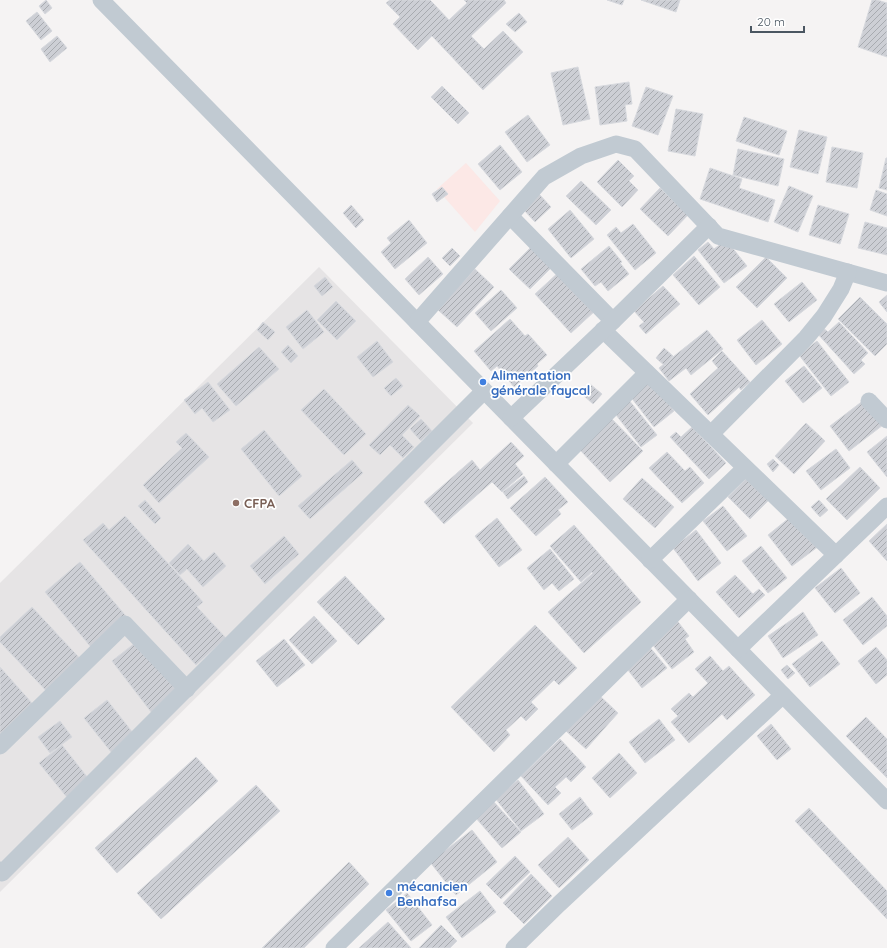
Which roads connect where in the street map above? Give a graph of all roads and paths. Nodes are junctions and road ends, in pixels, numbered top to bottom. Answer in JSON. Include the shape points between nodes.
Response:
{"nodes":[{"id":1,"x":101,"y":0,"type":"edge"},
{"id":2,"x":510,"y":216,"type":"junction"},
{"id":3,"x":709,"y":226,"type":"junction"},
{"id":4,"x":848,"y":272,"type":"junction"},
{"id":5,"x":887,"y":283,"type":"edge"},
{"id":6,"x":417,"y":322,"type":"junction"},
{"id":7,"x":608,"y":326,"type":"junction"},
{"id":8,"x":647,"y":373,"type":"junction"},
{"id":9,"x":484,"y":391,"type":"junction"},
{"id":10,"x":869,"y":401,"type":"dead end"},
{"id":11,"x":511,"y":418,"type":"junction"},
{"id":12,"x":887,"y":420,"type":"edge"},
{"id":13,"x":711,"y":434,"type":"junction"},
{"id":14,"x":556,"y":464,"type":"junction"},
{"id":15,"x":745,"y":468,"type":"junction"},
{"id":16,"x":887,"y":506,"type":"edge"},
{"id":17,"x":836,"y":555,"type":"junction"},
{"id":18,"x":650,"y":560,"type":"junction"},
{"id":19,"x":689,"y":599,"type":"junction"},
{"id":20,"x":738,"y":649,"type":"junction"},
{"id":21,"x":187,"y":689,"type":"junction"},
{"id":22,"x":783,"y":694,"type":"junction"},
{"id":23,"x":0,"y":746,"type":"edge"},
{"id":24,"x":887,"y":801,"type":"edge"},
{"id":25,"x":0,"y":870,"type":"edge"},
{"id":26,"x":334,"y":948,"type":"edge"},
{"id":27,"x":514,"y":948,"type":"edge"}],
"edges":[{"from":1,"to":6,"type":"street"},
{"from":2,"to":3,"type":"street","via":[[544,177],[581,156],[616,144],[635,149]]},
{"from":2,"to":6,"type":"street"},
{"from":2,"to":7,"type":"street"},
{"from":3,"to":4,"type":"street","via":[[718,236]]},
{"from":3,"to":7,"type":"street"},
{"from":4,"to":5,"type":"street"},
{"from":4,"to":13,"type":"street","via":[[824,316],[806,338]]},
{"from":6,"to":9,"type":"street"},
{"from":7,"to":8,"type":"street"},
{"from":7,"to":11,"type":"street"},
{"from":8,"to":13,"type":"street"},
{"from":8,"to":14,"type":"street"},
{"from":9,"to":11,"type":"street"},
{"from":9,"to":21,"type":"street"},
{"from":10,"to":12,"type":"street"},
{"from":11,"to":14,"type":"street"},
{"from":13,"to":15,"type":"street"},
{"from":14,"to":18,"type":"street"},
{"from":15,"to":17,"type":"street"},
{"from":15,"to":18,"type":"street"},
{"from":16,"to":17,"type":"street"},
{"from":17,"to":20,"type":"street"},
{"from":18,"to":19,"type":"street"},
{"from":19,"to":20,"type":"street"},
{"from":19,"to":26,"type":"street"},
{"from":20,"to":22,"type":"street"},
{"from":21,"to":23,"type":"street","via":[[125,624]]},
{"from":21,"to":25,"type":"street","via":[[2,873]]},
{"from":22,"to":24,"type":"street"},
{"from":22,"to":27,"type":"street"}]}
